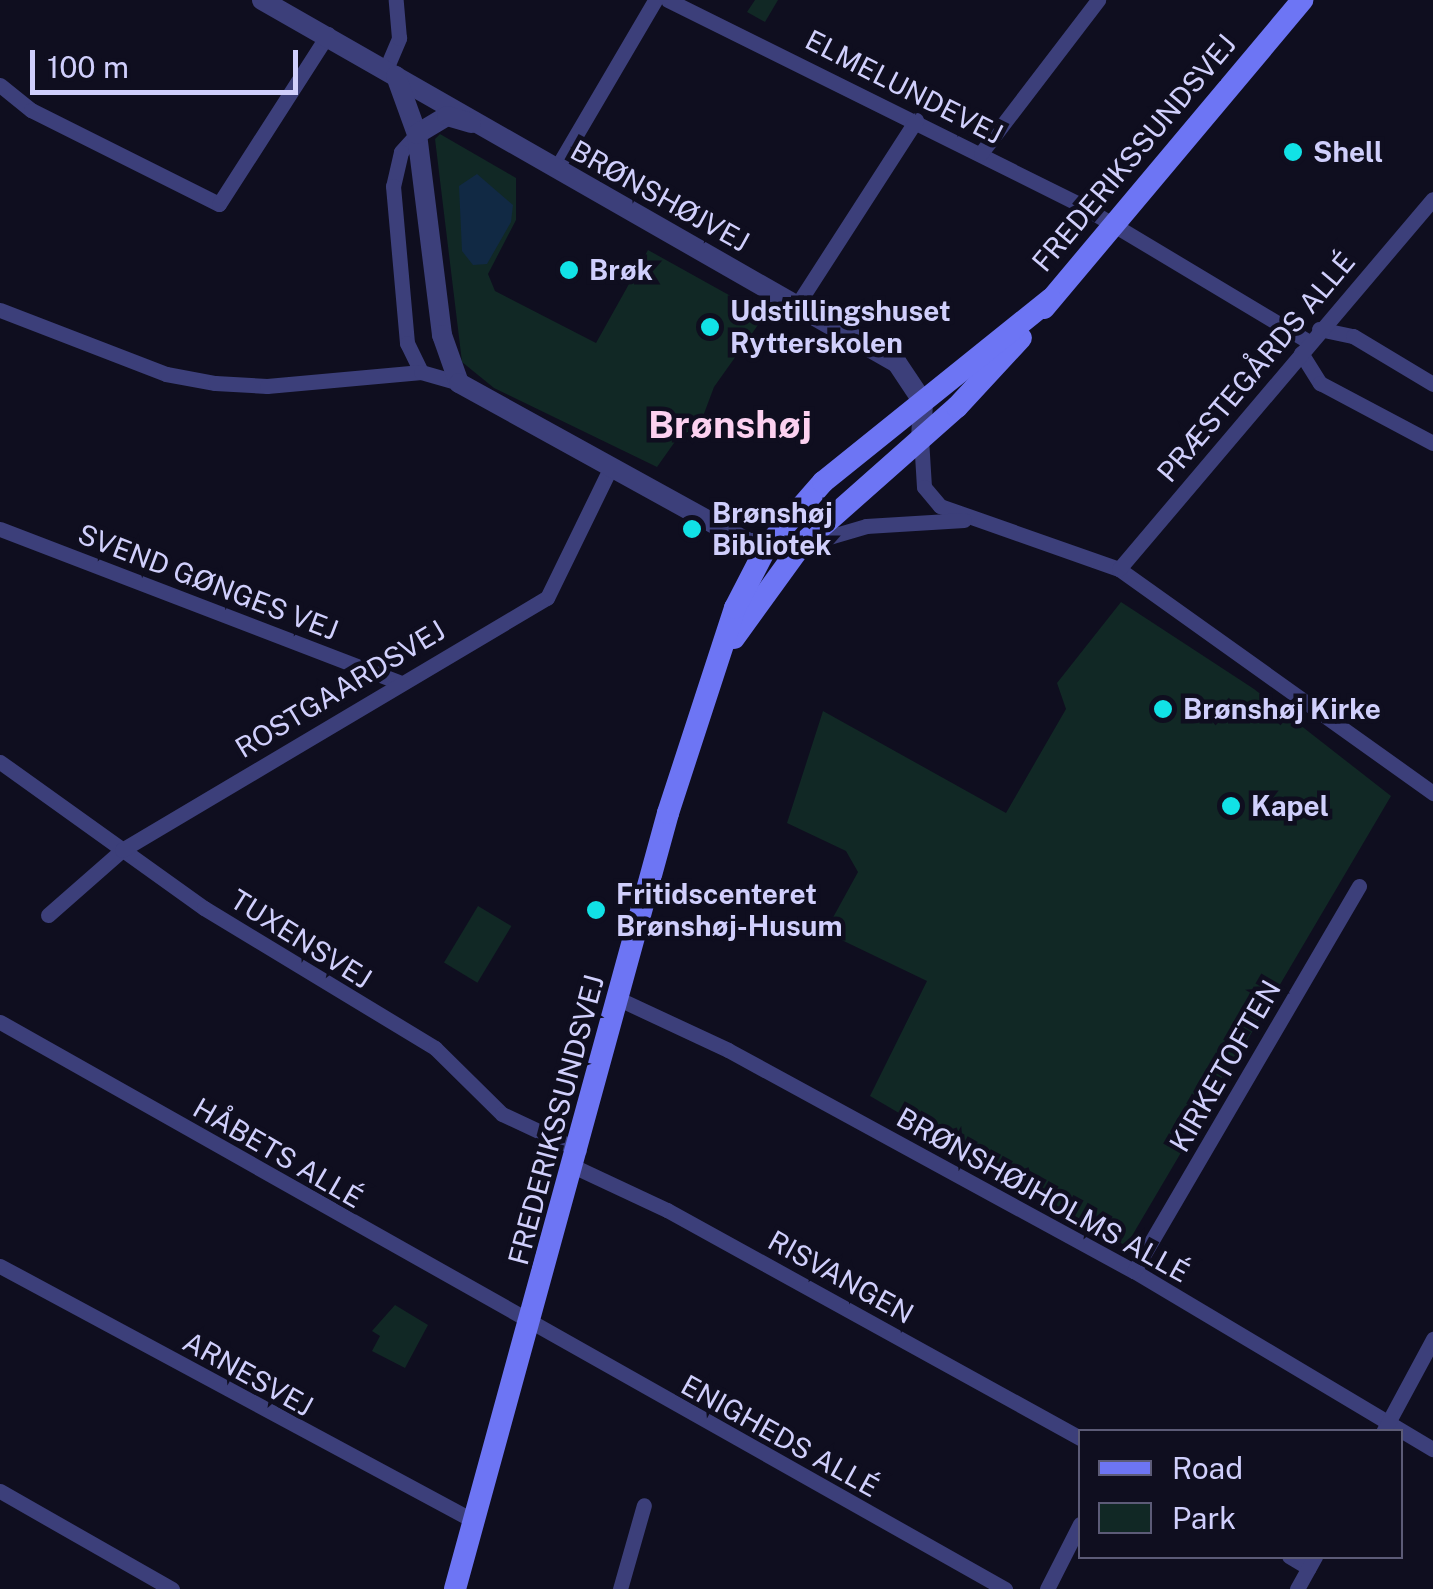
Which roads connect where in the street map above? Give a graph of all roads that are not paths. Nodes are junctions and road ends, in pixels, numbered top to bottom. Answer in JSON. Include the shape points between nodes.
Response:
{"nodes":[{"id":1,"x":262,"y":0,"type":"edge"},
{"id":2,"x":396,"y":0,"type":"edge"},
{"id":3,"x":655,"y":0,"type":"edge"},
{"id":4,"x":668,"y":0,"type":"edge"},
{"id":5,"x":1098,"y":0,"type":"edge"},
{"id":6,"x":1302,"y":0,"type":"edge"},
{"id":7,"x":328,"y":34,"type":"junction"},
{"id":8,"x":390,"y":72,"type":"junction"},
{"id":9,"x":0,"y":86,"type":"edge"},
{"id":10,"x":916,"y":120,"type":"junction"},
{"id":11,"x":417,"y":134,"type":"junction"},
{"id":12,"x":496,"y":134,"type":"junction"},
{"id":13,"x":981,"y":153,"type":"junction"},
{"id":14,"x":556,"y":169,"type":"junction"},
{"id":15,"x":1433,"y":199,"type":"edge"},
{"id":16,"x":1114,"y":225,"type":"junction"},
{"id":17,"x":1051,"y":299,"type":"junction"},
{"id":18,"x":797,"y":305,"type":"junction"},
{"id":19,"x":0,"y":310,"type":"edge"},
{"id":20,"x":1310,"y":342,"type":"junction"},
{"id":21,"x":421,"y":372,"type":"junction"},
{"id":22,"x":459,"y":383,"type":"junction"},
{"id":23,"x":1433,"y":384,"type":"edge"},
{"id":24,"x":923,"y":402,"type":"junction"},
{"id":25,"x":921,"y":435,"type":"junction"},
{"id":26,"x":1433,"y":443,"type":"edge"},
{"id":27,"x":610,"y":469,"type":"junction"},
{"id":28,"x":968,"y":520,"type":"junction"},
{"id":29,"x":0,"y":529,"type":"edge"},
{"id":30,"x":802,"y":544,"type":"junction"},
{"id":31,"x":767,"y":546,"type":"junction"},
{"id":32,"x":1119,"y":569,"type":"junction"},
{"id":33,"x":715,"y":666,"type":"junction"},
{"id":34,"x":399,"y":682,"type":"junction"},
{"id":35,"x":0,"y":762,"type":"edge"},
{"id":36,"x":1433,"y":793,"type":"edge"},
{"id":37,"x":122,"y":850,"type":"junction"},
{"id":38,"x":1359,"y":886,"type":"dead end"},
{"id":39,"x":48,"y":916,"type":"dead end"},
{"id":40,"x":621,"y":1000,"type":"junction"},
{"id":41,"x":0,"y":1022,"type":"edge"},
{"id":42,"x":577,"y":1158,"type":"junction"},
{"id":43,"x":0,"y":1266,"type":"edge"},
{"id":44,"x":1134,"y":1270,"type":"junction"},
{"id":45,"x":530,"y":1327,"type":"junction"},
{"id":46,"x":1433,"y":1339,"type":"edge"},
{"id":47,"x":1386,"y":1426,"type":"edge"},
{"id":48,"x":1403,"y":1434,"type":"edge"},
{"id":49,"x":1078,"y":1437,"type":"edge"},
{"id":50,"x":1433,"y":1449,"type":"edge"},
{"id":51,"x":0,"y":1491,"type":"edge"},
{"id":52,"x":644,"y":1505,"type":"dead end"},
{"id":53,"x":474,"y":1520,"type":"junction"},
{"id":54,"x":1078,"y":1528,"type":"edge"},
{"id":55,"x":1312,"y":1562,"type":"edge"},
{"id":56,"x":140,"y":1572,"type":"junction"},
{"id":57,"x":135,"y":1589,"type":"edge"},
{"id":58,"x":172,"y":1589,"type":"edge"},
{"id":59,"x":455,"y":1589,"type":"edge"},
{"id":60,"x":620,"y":1589,"type":"edge"},
{"id":61,"x":1004,"y":1589,"type":"edge"},
{"id":62,"x":1047,"y":1589,"type":"edge"},
{"id":63,"x":1297,"y":1589,"type":"edge"}],
"edges":[{"from":1,"to":7,"type":"street","name":"BRØNSHØJVEJ"},
{"from":2,"to":8,"type":"street","via":[[399,38]]},
{"from":3,"to":14,"type":"street"},
{"from":4,"to":10,"type":"street","name":"ELMELUNDEVEJ"},
{"from":5,"to":13,"type":"street"},
{"from":6,"to":16,"type":"main road","name":"FREDERIKSSUNDSVEJ"},
{"from":7,"to":8,"type":"street","name":"BRØNSHØJVEJ"},
{"from":7,"to":9,"type":"street","via":[[218,204],[31,110]]},
{"from":8,"to":11,"type":"street"},
{"from":8,"to":12,"type":"street","name":"BRØNSHØJVEJ"},
{"from":10,"to":13,"type":"street","name":"ELMELUNDEVEJ"},
{"from":10,"to":18,"type":"street"},
{"from":11,"to":12,"type":"street","via":[[446,116]]},
{"from":11,"to":21,"type":"street","via":[[401,152],[392,186],[407,344]]},
{"from":11,"to":22,"type":"street","via":[[442,335]]},
{"from":12,"to":14,"type":"street","name":"BRØNSHØJVEJ"},
{"from":13,"to":16,"type":"street","name":"ELMELUNDEVEJ"},
{"from":14,"to":18,"type":"street","name":"BRØNSHØJVEJ"},
{"from":15,"to":20,"type":"street","name":"PRÆSTEGÅRDS ALLÉ"},
{"from":16,"to":17,"type":"main road","name":"FREDERIKSSUNDSVEJ"},
{"from":16,"to":20,"type":"street","name":"ELMELUNDEVEJ"},
{"from":17,"to":24,"type":"main road","name":"FREDERIKSSUNDSVEJ"},
{"from":17,"to":25,"type":"main road","name":"FREDERIKSSUNDSVEJ","via":[[990,374]]},
{"from":18,"to":24,"type":"street","name":"BRØNSHØJVEJ","via":[[897,363]]},
{"from":19,"to":21,"type":"street","via":[[166,374],[216,383],[267,386]]},
{"from":20,"to":23,"type":"street","via":[[1353,336]]},
{"from":20,"to":26,"type":"street","via":[[1320,383]]},
{"from":20,"to":32,"type":"street","name":"PRÆSTEGÅRDS ALLÉ"},
{"from":21,"to":22,"type":"street"},
{"from":22,"to":27,"type":"street"},
{"from":24,"to":25,"type":"street"},
{"from":24,"to":31,"type":"main road","name":"FREDERIKSSUNDSVEJ","via":[[824,482]]},
{"from":25,"to":28,"type":"street","via":[[930,499]]},
{"from":25,"to":30,"type":"main road","name":"FREDERIKSSUNDSVEJ"},
{"from":27,"to":31,"type":"street","via":[[664,502]]},
{"from":27,"to":34,"type":"street","name":"ROSTGAARDSVEJ","via":[[547,598]]},
{"from":28,"to":30,"type":"street","via":[[866,526]]},
{"from":28,"to":32,"type":"street"},
{"from":29,"to":34,"type":"street","name":"SVEND GØNGES VEJ"},
{"from":30,"to":31,"type":"street"},
{"from":30,"to":33,"type":"main road","name":"FREDERIKSSUNDSVEJ"},
{"from":31,"to":33,"type":"main road","name":"FREDERIKSSUNDSVEJ"},
{"from":32,"to":36,"type":"street"},
{"from":33,"to":40,"type":"main road","name":"FREDERIKSSUNDSVEJ","via":[[668,813]]},
{"from":34,"to":37,"type":"street","name":"ROSTGAARDSVEJ"},
{"from":35,"to":37,"type":"street","name":"TUXENSVEJ"},
{"from":37,"to":39,"type":"street","name":"ROSTGAARDSVEJ"},
{"from":37,"to":42,"type":"street","name":"TUXENSVEJ","via":[[204,908],[435,1048],[502,1114]]},
{"from":38,"to":44,"type":"street","name":"KIRKETOFTEN"},
{"from":40,"to":42,"type":"main road","name":"FREDERIKSSUNDSVEJ"},
{"from":40,"to":44,"type":"street","name":"BRØNSHØJHOLMS ALLÉ","via":[[728,1050]]},
{"from":41,"to":45,"type":"street","name":"HÅBETS ALLÉ"},
{"from":42,"to":45,"type":"main road","name":"FREDERIKSSUNDSVEJ"},
{"from":42,"to":49,"type":"street","name":"RISVANGEN"},
{"from":43,"to":53,"type":"street","name":"ARNESVEJ"},
{"from":44,"to":47,"type":"street","name":"BRØNSHØJHOLMS ALLÉ"},
{"from":45,"to":53,"type":"main road","name":"FREDERIKSSUNDSVEJ"},
{"from":45,"to":61,"type":"street","name":"ENIGHEDS ALLÉ"},
{"from":46,"to":47,"type":"street"},
{"from":48,"to":50,"type":"street","name":"BRØNSHØJHOLMS ALLÉ"},
{"from":51,"to":56,"type":"street"},
{"from":52,"to":60,"type":"street"},
{"from":53,"to":59,"type":"main road","name":"FREDERIKSSUNDSVEJ"},
{"from":54,"to":62,"type":"street"},
{"from":55,"to":63,"type":"street"},
{"from":56,"to":57,"type":"street"},
{"from":56,"to":58,"type":"street"}]}
